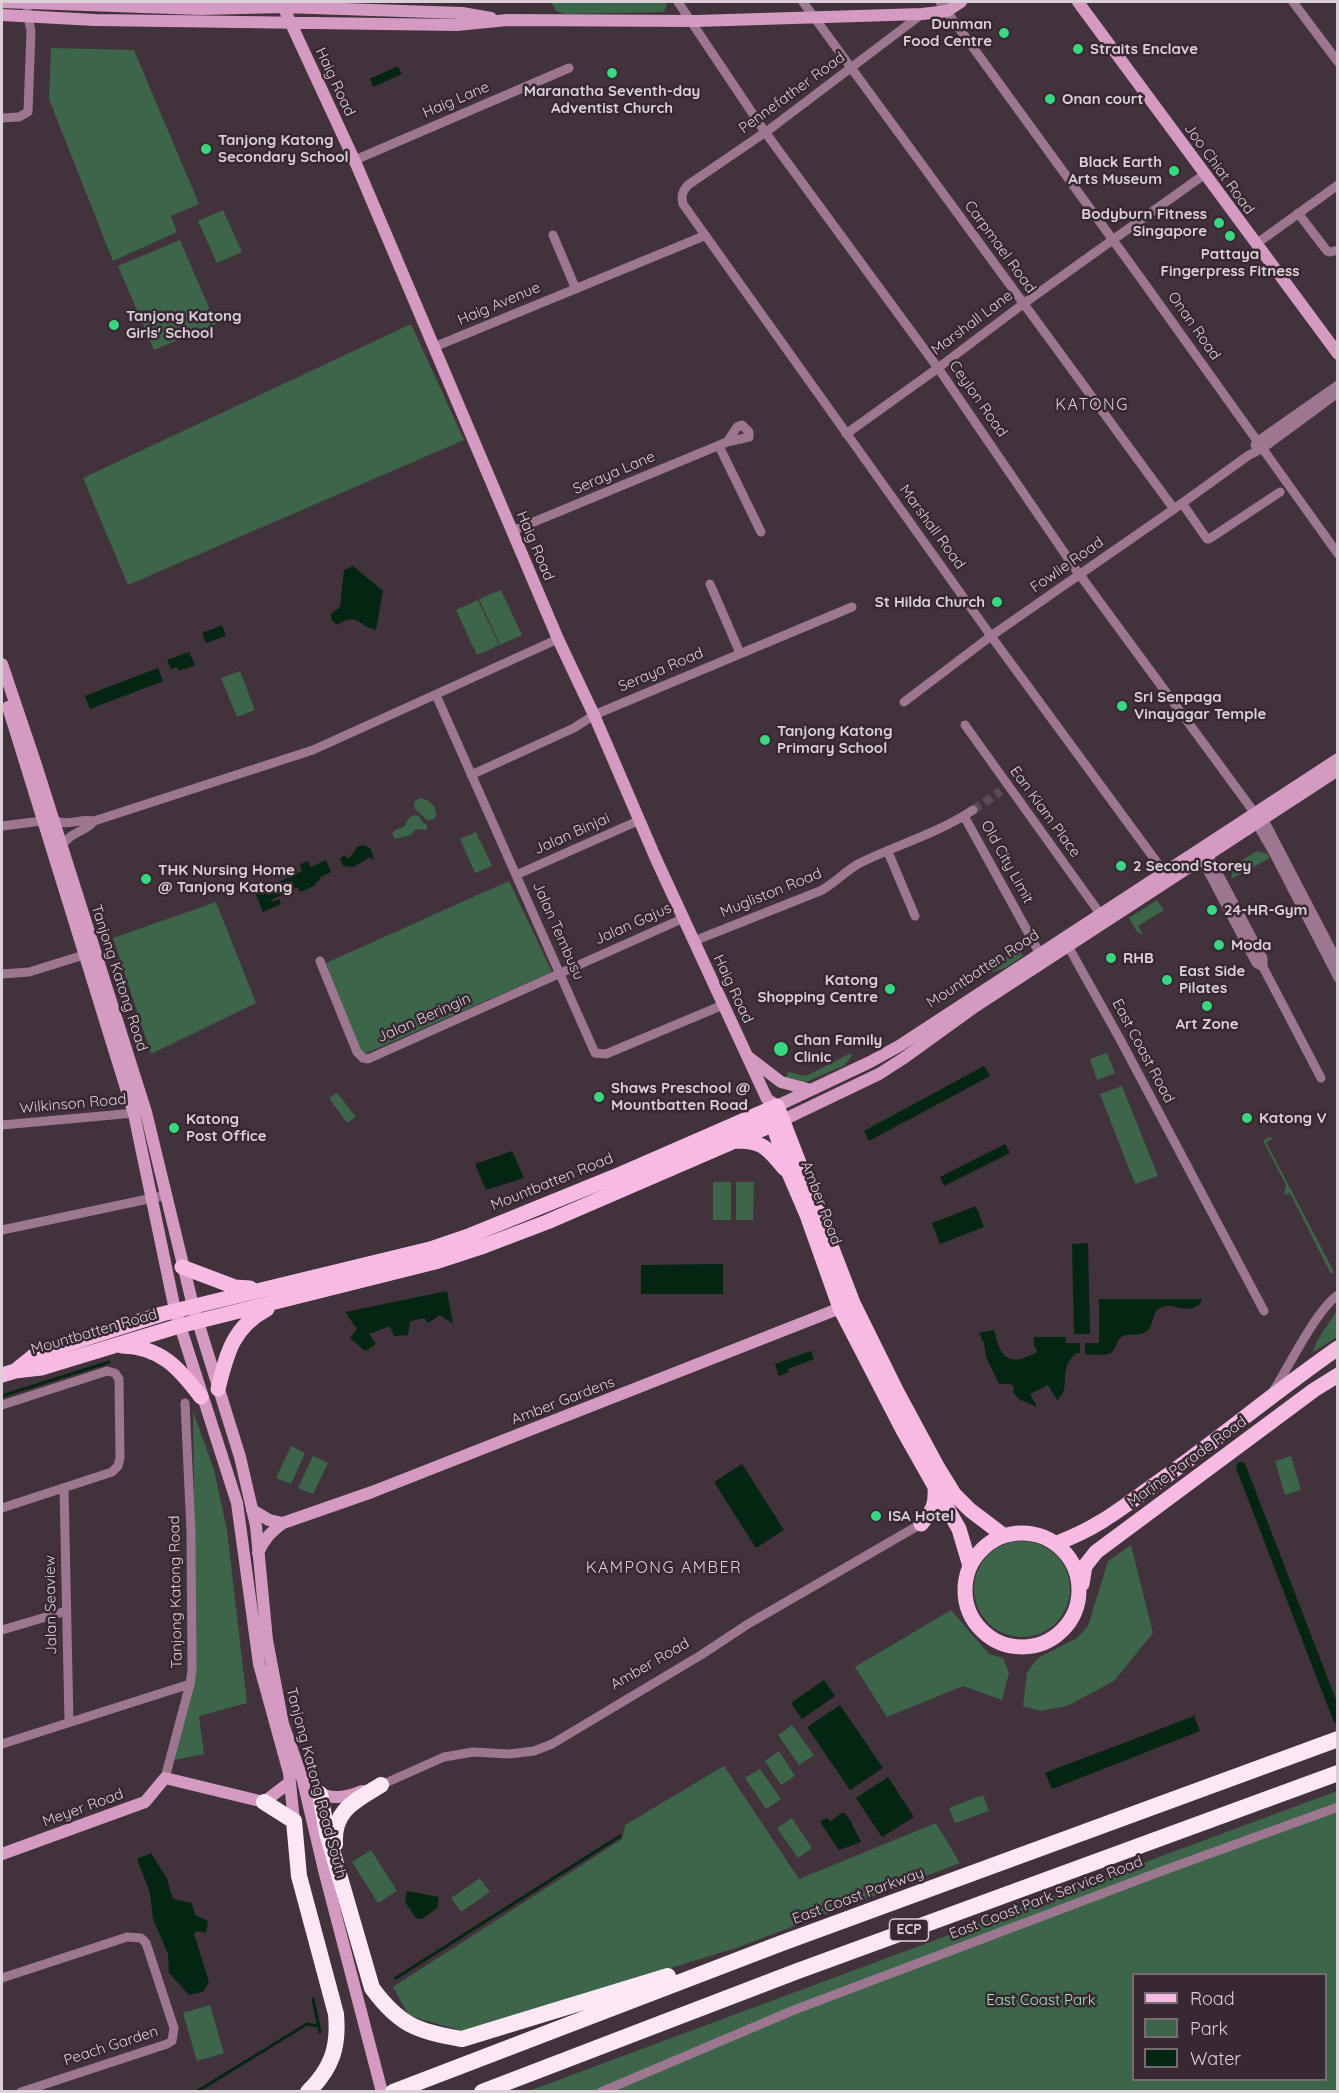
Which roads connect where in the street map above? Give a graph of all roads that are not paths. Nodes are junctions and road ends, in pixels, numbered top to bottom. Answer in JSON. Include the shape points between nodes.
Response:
{"nodes":[{"id":1,"x":2,"y":2,"type":"edge"},
{"id":2,"x":24,"y":2,"type":"edge"},
{"id":3,"x":678,"y":2,"type":"edge"},
{"id":4,"x":803,"y":2,"type":"edge"},
{"id":5,"x":961,"y":2,"type":"edge"},
{"id":6,"x":1078,"y":2,"type":"edge"},
{"id":7,"x":1293,"y":2,"type":"edge"},
{"id":8,"x":132,"y":4,"type":"edge"},
{"id":9,"x":282,"y":4,"type":"edge"},
{"id":10,"x":944,"y":6,"type":"edge"},
{"id":11,"x":922,"y":14,"type":"junction"},
{"id":12,"x":2,"y":15,"type":"edge"},
{"id":13,"x":28,"y":16,"type":"junction"},
{"id":14,"x":814,"y":17,"type":"junction"},
{"id":15,"x":507,"y":20,"type":"junction"},
{"id":16,"x":692,"y":21,"type":"junction"},
{"id":17,"x":291,"y":24,"type":"junction"},
{"id":18,"x":1338,"y":62,"type":"edge"},
{"id":19,"x":851,"y":67,"type":"junction"},
{"id":20,"x":569,"y":68,"type":"dead end"},
{"id":21,"x":2,"y":118,"type":"edge"},
{"id":22,"x":765,"y":132,"type":"junction"},
{"id":23,"x":355,"y":160,"type":"junction"},
{"id":24,"x":1205,"y":174,"type":"junction"},
{"id":25,"x":1338,"y":185,"type":"edge"},
{"id":26,"x":681,"y":196,"type":"joint"},
{"id":27,"x":1298,"y":213,"type":"junction"},
{"id":28,"x":553,"y":235,"type":"dead end"},
{"id":29,"x":704,"y":236,"type":"junction"},
{"id":30,"x":1112,"y":240,"type":"junction"},
{"id":31,"x":1256,"y":244,"type":"junction"},
{"id":32,"x":1338,"y":250,"type":"edge"},
{"id":33,"x":575,"y":288,"type":"junction"},
{"id":34,"x":1023,"y":304,"type":"junction"},
{"id":35,"x":434,"y":347,"type":"junction"},
{"id":36,"x":1338,"y":354,"type":"edge"},
{"id":37,"x":938,"y":368,"type":"junction"},
{"id":38,"x":1338,"y":385,"type":"edge"},
{"id":39,"x":1338,"y":393,"type":"edge"},
{"id":40,"x":846,"y":434,"type":"junction"},
{"id":41,"x":1260,"y":445,"type":"junction"},
{"id":42,"x":1280,"y":492,"type":"dead end"},
{"id":43,"x":1178,"y":506,"type":"junction"},
{"id":44,"x":512,"y":531,"type":"junction"},
{"id":45,"x":760,"y":532,"type":"dead end"},
{"id":46,"x":1338,"y":554,"type":"edge"},
{"id":47,"x":1079,"y":574,"type":"junction"},
{"id":48,"x":710,"y":584,"type":"dead end"},
{"id":49,"x":852,"y":607,"type":"dead end"},
{"id":50,"x":991,"y":636,"type":"junction"},
{"id":51,"x":558,"y":639,"type":"junction"},
{"id":52,"x":740,"y":653,"type":"junction"},
{"id":53,"x":2,"y":664,"type":"edge"},
{"id":54,"x":2,"y":686,"type":"edge"},
{"id":55,"x":436,"y":695,"type":"junction"},
{"id":56,"x":903,"y":702,"type":"dead end"},
{"id":57,"x":594,"y":715,"type":"junction"},
{"id":58,"x":965,"y":725,"type":"dead end"},
{"id":59,"x":1338,"y":759,"type":"edge"},
{"id":60,"x":1338,"y":770,"type":"edge"},
{"id":61,"x":471,"y":775,"type":"junction"},
{"id":62,"x":973,"y":810,"type":"tunnel mouth"},
{"id":63,"x":964,"y":816,"type":"junction"},
{"id":64,"x":1258,"y":818,"type":"junction"},
{"id":65,"x":48,"y":820,"type":"junction"},
{"id":66,"x":640,"y":820,"type":"junction"},
{"id":67,"x":94,"y":821,"type":"junction"},
{"id":68,"x":2,"y":826,"type":"edge"},
{"id":69,"x":62,"y":846,"type":"junction"},
{"id":70,"x":888,"y":852,"type":"junction"},
{"id":71,"x":1204,"y":856,"type":"junction"},
{"id":72,"x":1164,"y":872,"type":"junction"},
{"id":73,"x":516,"y":875,"type":"junction"},
{"id":74,"x":1101,"y":915,"type":"junction"},
{"id":75,"x":915,"y":916,"type":"dead end"},
{"id":76,"x":684,"y":918,"type":"junction"},
{"id":77,"x":694,"y":941,"type":"junction"},
{"id":78,"x":1068,"y":941,"type":"junction"},
{"id":79,"x":1040,"y":954,"type":"junction"},
{"id":80,"x":84,"y":955,"type":"junction"},
{"id":81,"x":320,"y":961,"type":"dead end"},
{"id":82,"x":1338,"y":962,"type":"edge"},
{"id":83,"x":561,"y":973,"type":"junction"},
{"id":84,"x":2,"y":974,"type":"edge"},
{"id":85,"x":1338,"y":978,"type":"edge"},
{"id":86,"x":723,"y":1005,"type":"junction"},
{"id":87,"x":745,"y":1055,"type":"junction"},
{"id":88,"x":1321,"y":1078,"type":"dead end"},
{"id":89,"x":812,"y":1090,"type":"junction"},
{"id":90,"x":773,"y":1112,"type":"junction"},
{"id":91,"x":140,"y":1113,"type":"junction"},
{"id":92,"x":2,"y":1125,"type":"edge"},
{"id":93,"x":730,"y":1141,"type":"junction"},
{"id":94,"x":789,"y":1173,"type":"junction"},
{"id":95,"x":167,"y":1196,"type":"junction"},
{"id":96,"x":152,"y":1199,"type":"junction"},
{"id":97,"x":2,"y":1230,"type":"edge"},
{"id":98,"x":182,"y":1267,"type":"junction"},
{"id":99,"x":263,"y":1289,"type":"junction"},
{"id":100,"x":1338,"y":1295,"type":"edge"},
{"id":101,"x":277,"y":1302,"type":"junction"},
{"id":102,"x":846,"y":1305,"type":"junction"},
{"id":103,"x":175,"y":1310,"type":"junction"},
{"id":104,"x":1264,"y":1311,"type":"dead end"},
{"id":105,"x":195,"y":1314,"type":"junction"},
{"id":106,"x":179,"y":1326,"type":"junction"},
{"id":107,"x":112,"y":1346,"type":"junction"},
{"id":108,"x":1338,"y":1347,"type":"edge"},
{"id":109,"x":8,"y":1373,"type":"edge"},
{"id":110,"x":1338,"y":1375,"type":"edge"},
{"id":111,"x":218,"y":1389,"type":"junction"},
{"id":112,"x":1272,"y":1395,"type":"junction"},
{"id":113,"x":201,"y":1397,"type":"junction"},
{"id":114,"x":185,"y":1403,"type":"dead end"},
{"id":115,"x":2,"y":1405,"type":"edge"},
{"id":116,"x":935,"y":1486,"type":"junction"},
{"id":117,"x":64,"y":1488,"type":"junction"},
{"id":118,"x":2,"y":1508,"type":"edge"},
{"id":119,"x":252,"y":1510,"type":"junction"},
{"id":120,"x":283,"y":1523,"type":"junction"},
{"id":121,"x":921,"y":1524,"type":"junction"},
{"id":122,"x":955,"y":1524,"type":"junction"},
{"id":123,"x":1003,"y":1535,"type":"junction"},
{"id":124,"x":1057,"y":1543,"type":"junction"},
{"id":125,"x":258,"y":1554,"type":"junction"},
{"id":126,"x":970,"y":1566,"type":"junction"},
{"id":127,"x":1080,"y":1593,"type":"junction"},
{"id":128,"x":66,"y":1611,"type":"junction"},
{"id":129,"x":2,"y":1630,"type":"edge"},
{"id":130,"x":190,"y":1684,"type":"junction"},
{"id":131,"x":69,"y":1722,"type":"junction"},
{"id":132,"x":1338,"y":1739,"type":"edge"},
{"id":133,"x":2,"y":1744,"type":"edge"},
{"id":134,"x":1338,"y":1773,"type":"edge"},
{"id":135,"x":165,"y":1778,"type":"junction"},
{"id":136,"x":303,"y":1781,"type":"junction"},
{"id":137,"x":290,"y":1782,"type":"junction"},
{"id":138,"x":381,"y":1785,"type":"junction"},
{"id":139,"x":320,"y":1794,"type":"junction"},
{"id":140,"x":264,"y":1802,"type":"junction"},
{"id":141,"x":1338,"y":1807,"type":"edge"},
{"id":142,"x":294,"y":1821,"type":"junction"},
{"id":143,"x":2,"y":1854,"type":"edge"},
{"id":144,"x":336,"y":1864,"type":"junction"},
{"id":145,"x":782,"y":1943,"type":"junction"},
{"id":146,"x":2,"y":1978,"type":"edge"},
{"id":147,"x":21,"y":2091,"type":"edge"},
{"id":148,"x":309,"y":2091,"type":"edge"},
{"id":149,"x":382,"y":2091,"type":"edge"},
{"id":150,"x":393,"y":2091,"type":"edge"},
{"id":151,"x":482,"y":2091,"type":"edge"},
{"id":152,"x":601,"y":2091,"type":"edge"}],
"edges":[{"from":1,"to":2,"type":"main road"},
{"from":2,"to":8,"type":"main road"},
{"from":2,"to":13,"type":"street"},
{"from":3,"to":16,"type":"street","name":"Ceylon Road"},
{"from":4,"to":14,"type":"street","name":"Carpmael Road"},
{"from":5,"to":10,"type":"main road"},
{"from":6,"to":24,"type":"main road","name":"Joo Chiat Road"},
{"from":7,"to":18,"type":"street"},
{"from":8,"to":9,"type":"main road","via":[[200,9]]},
{"from":9,"to":15,"type":"main road","via":[[462,13]]},
{"from":9,"to":17,"type":"main road","name":"Haig Road"},
{"from":10,"to":11,"type":"main road"},
{"from":10,"to":30,"type":"street","name":"Onan Road"},
{"from":11,"to":14,"type":"main road"},
{"from":11,"to":19,"type":"street","name":"Pennefather Road"},
{"from":12,"to":13,"type":"main road"},
{"from":13,"to":17,"type":"main road"},
{"from":13,"to":21,"type":"street","via":[[28,112]]},
{"from":14,"to":16,"type":"main road"},
{"from":14,"to":19,"type":"street","name":"Carpmael Road"},
{"from":15,"to":16,"type":"main road"},
{"from":15,"to":17,"type":"main road","via":[[457,26]]},
{"from":16,"to":22,"type":"street","name":"Ceylon Road"},
{"from":17,"to":23,"type":"main road","name":"Haig Road"},
{"from":19,"to":22,"type":"street","name":"Pennefather Road"},
{"from":19,"to":34,"type":"street","name":"Carpmael Road"},
{"from":20,"to":23,"type":"street","name":"Haig Lane"},
{"from":22,"to":26,"type":"street","name":"Pennefather Road","via":[[688,185]]},
{"from":22,"to":37,"type":"street","name":"Ceylon Road"},
{"from":23,"to":35,"type":"main road","name":"Haig Road"},
{"from":24,"to":30,"type":"street","name":"Marshall Lane"},
{"from":24,"to":31,"type":"main road","name":"Joo Chiat Road"},
{"from":25,"to":27,"type":"street"},
{"from":26,"to":29,"type":"street","name":"Marshall Road"},
{"from":27,"to":31,"type":"street"},
{"from":27,"to":32,"type":"street","via":[[1329,252]]},
{"from":28,"to":33,"type":"street"},
{"from":29,"to":33,"type":"street","name":"Haig Avenue","via":[[622,264]]},
{"from":29,"to":40,"type":"street","name":"Marshall Road"},
{"from":30,"to":34,"type":"street","name":"Marshall Lane"},
{"from":30,"to":41,"type":"street","name":"Onan Road"},
{"from":31,"to":36,"type":"main road","name":"Joo Chiat Road"},
{"from":33,"to":35,"type":"street","name":"Haig Avenue"},
{"from":34,"to":37,"type":"street","name":"Marshall Lane"},
{"from":34,"to":43,"type":"street","name":"Carpmael Road"},
{"from":35,"to":44,"type":"main road","name":"Haig Road"},
{"from":37,"to":40,"type":"street","name":"Marshall Lane"},
{"from":37,"to":47,"type":"street","name":"Ceylon Road"},
{"from":38,"to":41,"type":"street","name":"Fowlie Road"},
{"from":39,"to":41,"type":"street","name":"Fowlie Road"},
{"from":40,"to":50,"type":"street","name":"Marshall Road"},
{"from":41,"to":43,"type":"street","name":"Fowlie Road"},
{"from":41,"to":46,"type":"street","name":"Onan Road"},
{"from":42,"to":43,"type":"street","name":"Carpmael Road","via":[[1209,539]]},
{"from":43,"to":47,"type":"street","name":"Fowlie Road"},
{"from":44,"to":45,"type":"street","name":"Seraya Lane","via":[[723,444]]},
{"from":44,"to":51,"type":"main road","name":"Haig Road"},
{"from":47,"to":50,"type":"street","name":"Fowlie Road"},
{"from":47,"to":64,"type":"street","name":"Ceylon Road"},
{"from":48,"to":52,"type":"street"},
{"from":49,"to":52,"type":"street","name":"Seraya Road"},
{"from":50,"to":56,"type":"street","name":"Fowlie Road"},
{"from":50,"to":72,"type":"street","name":"Marshall Road"},
{"from":51,"to":55,"type":"street"},
{"from":51,"to":57,"type":"main road","name":"Haig Road"},
{"from":52,"to":57,"type":"street","name":"Seraya Road"},
{"from":53,"to":65,"type":"main road","name":"Tanjong Katong Road"},
{"from":54,"to":65,"type":"main road","name":"Tanjong Katong Road"},
{"from":55,"to":61,"type":"street","name":"Jalan Tembusu"},
{"from":55,"to":67,"type":"street","via":[[313,750]]},
{"from":57,"to":61,"type":"street"},
{"from":57,"to":66,"type":"main road","name":"Haig Road"},
{"from":58,"to":74,"type":"street","name":"Ean Kiam Place","via":[[1005,789]]},
{"from":59,"to":64,"type":"main road"},
{"from":60,"to":64,"type":"main road"},
{"from":61,"to":73,"type":"street","name":"Jalan Tembusu"},
{"from":62,"to":63,"type":"street","name":"Mugliston Road"},
{"from":63,"to":70,"type":"street","name":"Mugliston Road"},
{"from":63,"to":79,"type":"street","name":"Old City Limit"},
{"from":64,"to":71,"type":"main road"},
{"from":64,"to":72,"type":"main road"},
{"from":64,"to":82,"type":"street"},
{"from":64,"to":85,"type":"street"},
{"from":65,"to":67,"type":"street","via":[[68,824]]},
{"from":65,"to":68,"type":"street"},
{"from":65,"to":69,"type":"main road","name":"Tanjong Katong Road"},
{"from":65,"to":80,"type":"main road","name":"Tanjong Katong Road"},
{"from":66,"to":73,"type":"street","name":"Jalan Binjai"},
{"from":66,"to":76,"type":"main road","name":"Haig Road"},
{"from":67,"to":69,"type":"street","via":[[71,834]]},
{"from":69,"to":91,"type":"main road","name":"Tanjong Katong Road"},
{"from":70,"to":75,"type":"street"},
{"from":70,"to":77,"type":"street","name":"Mugliston Road","via":[[857,865],[820,891]]},
{"from":71,"to":78,"type":"main road"},
{"from":71,"to":88,"type":"street","via":[[1256,963],[1263,967]]},
{"from":72,"to":74,"type":"main road"},
{"from":73,"to":83,"type":"street","name":"Jalan Tembusu"},
{"from":74,"to":78,"type":"main road"},
{"from":76,"to":77,"type":"main road","name":"Haig Road"},
{"from":76,"to":83,"type":"street","name":"Jalan Gajus"},
{"from":77,"to":86,"type":"main road","name":"Haig Road"},
{"from":78,"to":79,"type":"main road","name":"Mountbatten Road"},
{"from":78,"to":90,"type":"main road","name":"Mountbatten Road","via":[[879,1074]]},
{"from":78,"to":104,"type":"street","name":"East Coast Road"},
{"from":79,"to":89,"type":"main road","name":"Mountbatten Road","via":[[899,1046]]},
{"from":80,"to":84,"type":"street","via":[[29,972]]},
{"from":80,"to":91,"type":"main road","name":"Tanjong Katong Road"},
{"from":81,"to":83,"type":"street","name":"Jalan Beringin","via":[[357,1052],[368,1059]]},
{"from":83,"to":86,"type":"street","name":"Jalan Tembusu","via":[[592,1050],[598,1054]]},
{"from":86,"to":87,"type":"main road","name":"Haig Road"},
{"from":87,"to":89,"type":"main road","via":[[781,1082]]},
{"from":87,"to":90,"type":"main road","name":"Haig Road"},
{"from":89,"to":90,"type":"main road","name":"Mountbatten Road"},
{"from":90,"to":93,"type":"main road","name":"Mountbatten Road"},
{"from":90,"to":94,"type":"main road","name":"Amber Road"},
{"from":90,"to":99,"type":"main road","name":"Mountbatten Road","via":[[471,1235],[430,1249]]},
{"from":90,"to":102,"type":"main road","name":"Amber Road"},
{"from":91,"to":92,"type":"street","name":"Wilkinson Road"},
{"from":91,"to":95,"type":"main road","name":"Tanjong Katong Road"},
{"from":91,"to":96,"type":"main road","name":"Tanjong Katong Road"},
{"from":93,"to":94,"type":"main road","via":[[759,1143]]},
{"from":93,"to":101,"type":"main road","name":"Mountbatten Road","via":[[484,1246]]},
{"from":94,"to":102,"type":"main road","name":"Amber Road"},
{"from":95,"to":96,"type":"street"},
{"from":95,"to":98,"type":"main road","name":"Tanjong Katong Road"},
{"from":96,"to":97,"type":"street"},
{"from":96,"to":103,"type":"main road","name":"Tanjong Katong Road"},
{"from":98,"to":99,"type":"main road","via":[[235,1287]]},
{"from":98,"to":105,"type":"main road","name":"Tanjong Katong Road"},
{"from":99,"to":105,"type":"main road","name":"Mountbatten Road"},
{"from":100,"to":112,"type":"street","name":"Marine Parade Road","via":[[1319,1316]]},
{"from":101,"to":105,"type":"main road","name":"Mountbatten Road"},
{"from":101,"to":111,"type":"main road","via":[[242,1326]]},
{"from":102,"to":116,"type":"main road","name":"Amber Road","via":[[903,1430]]},
{"from":102,"to":120,"type":"main road","name":"Amber Gardens","via":[[372,1492]]},
{"from":102,"to":123,"type":"main road","name":"Amber Road","via":[[954,1494]]},
{"from":103,"to":105,"type":"main road","name":"Mountbatten Road"},
{"from":103,"to":106,"type":"main road","name":"Tanjong Katong Road South"},
{"from":103,"to":109,"type":"main road","name":"Mountbatten Road","via":[[36,1354]]},
{"from":105,"to":106,"type":"main road","name":"Mountbatten Road"},
{"from":105,"to":111,"type":"main road","name":"Tanjong Katong Road South"},
{"from":106,"to":107,"type":"main road","name":"Mountbatten Road"},
{"from":106,"to":113,"type":"main road","name":"Tanjong Katong Road South"},
{"from":107,"to":109,"type":"main road","name":"Mountbatten Road","via":[[41,1368]]},
{"from":107,"to":113,"type":"main road","via":[[131,1346],[163,1357],[180,1369]]},
{"from":108,"to":112,"type":"main road","name":"Marine Parade Road"},
{"from":110,"to":127,"type":"main road","name":"Marine Parade Road","via":[[1096,1552],[1084,1566]]},
{"from":111,"to":119,"type":"main road","name":"Tanjong Katong Road South"},
{"from":112,"to":124,"type":"main road","name":"Marine Parade Road","via":[[1098,1525]]},
{"from":113,"to":137,"type":"main road","name":"Tanjong Katong Road South","via":[[237,1503],[259,1664]]},
{"from":114,"to":130,"type":"street","name":"Tanjong Katong Road","via":[[191,1531]]},
{"from":115,"to":117,"type":"street","via":[[107,1371],[115,1373],[118,1466],[112,1472]]},
{"from":116,"to":121,"type":"main road","via":[[936,1502]]},
{"from":116,"to":122,"type":"main road","name":"Amber Road"},
{"from":117,"to":118,"type":"street"},
{"from":117,"to":128,"type":"street","name":"Jalan Seaview"},
{"from":119,"to":120,"type":"main road"},
{"from":119,"to":125,"type":"main road","name":"Tanjong Katong Road South"},
{"from":120,"to":125,"type":"main road","via":[[271,1531]]},
{"from":121,"to":122,"type":"main road"},
{"from":121,"to":138,"type":"street","name":"Amber Road","via":[[552,1744],[534,1751],[473,1752],[444,1757]]},
{"from":122,"to":126,"type":"main road","name":"Amber Road"},
{"from":123,"to":124,"type":"main road","via":[[1021,1532]]},
{"from":123,"to":126,"type":"main road","name":"Amber Road","via":[[989,1542]]},
{"from":124,"to":127,"type":"main road","via":[[1078,1574]]},
{"from":125,"to":136,"type":"main road","name":"Tanjong Katong Road South","via":[[267,1640],[283,1724]]},
{"from":126,"to":127,"type":"main road","name":"Amber Road","via":[[965,1580],[969,1611],[977,1626],[1006,1645],[1040,1644],[1056,1636],[1077,1610]]},
{"from":128,"to":129,"type":"street"},
{"from":128,"to":131,"type":"street","name":"Jalan Seaview"},
{"from":130,"to":131,"type":"street"},
{"from":130,"to":135,"type":"street","name":"Tanjong Katong Road"},
{"from":131,"to":133,"type":"street"},
{"from":132,"to":145,"type":"highway","name":"East Coast Parkway","number":"ECP"},
{"from":134,"to":151,"type":"highway","number":"ECP"},
{"from":135,"to":140,"type":"main road"},
{"from":135,"to":143,"type":"main road","name":"Meyer Road","via":[[146,1802]]},
{"from":136,"to":139,"type":"main road"},
{"from":136,"to":149,"type":"main road","name":"Tanjong Katong Road South"},
{"from":137,"to":140,"type":"main road"},
{"from":137,"to":142,"type":"main road","name":"Tanjong Katong Road South"},
{"from":138,"to":139,"type":"main road","via":[[342,1797]]},
{"from":138,"to":144,"type":"highway","via":[[344,1810],[337,1821]]},
{"from":139,"to":144,"type":"highway"},
{"from":140,"to":142,"type":"highway"},
{"from":141,"to":152,"type":"street","name":"East Coast Park Service Road","via":[[805,2006]]},
{"from":142,"to":148,"type":"highway","via":[[299,1876],[338,2032],[333,2056],[322,2078]]},
{"from":144,"to":145,"type":"highway","number":"ECP","via":[[372,1988],[388,2009],[405,2022],[434,2034],[462,2039]]},
{"from":145,"to":150,"type":"highway","name":"East Coast Parkway","number":"ECP"},
{"from":146,"to":147,"type":"street","name":"Peach Garden","via":[[127,1936],[141,1938],[174,2028],[172,2041],[167,2044]]}]}
